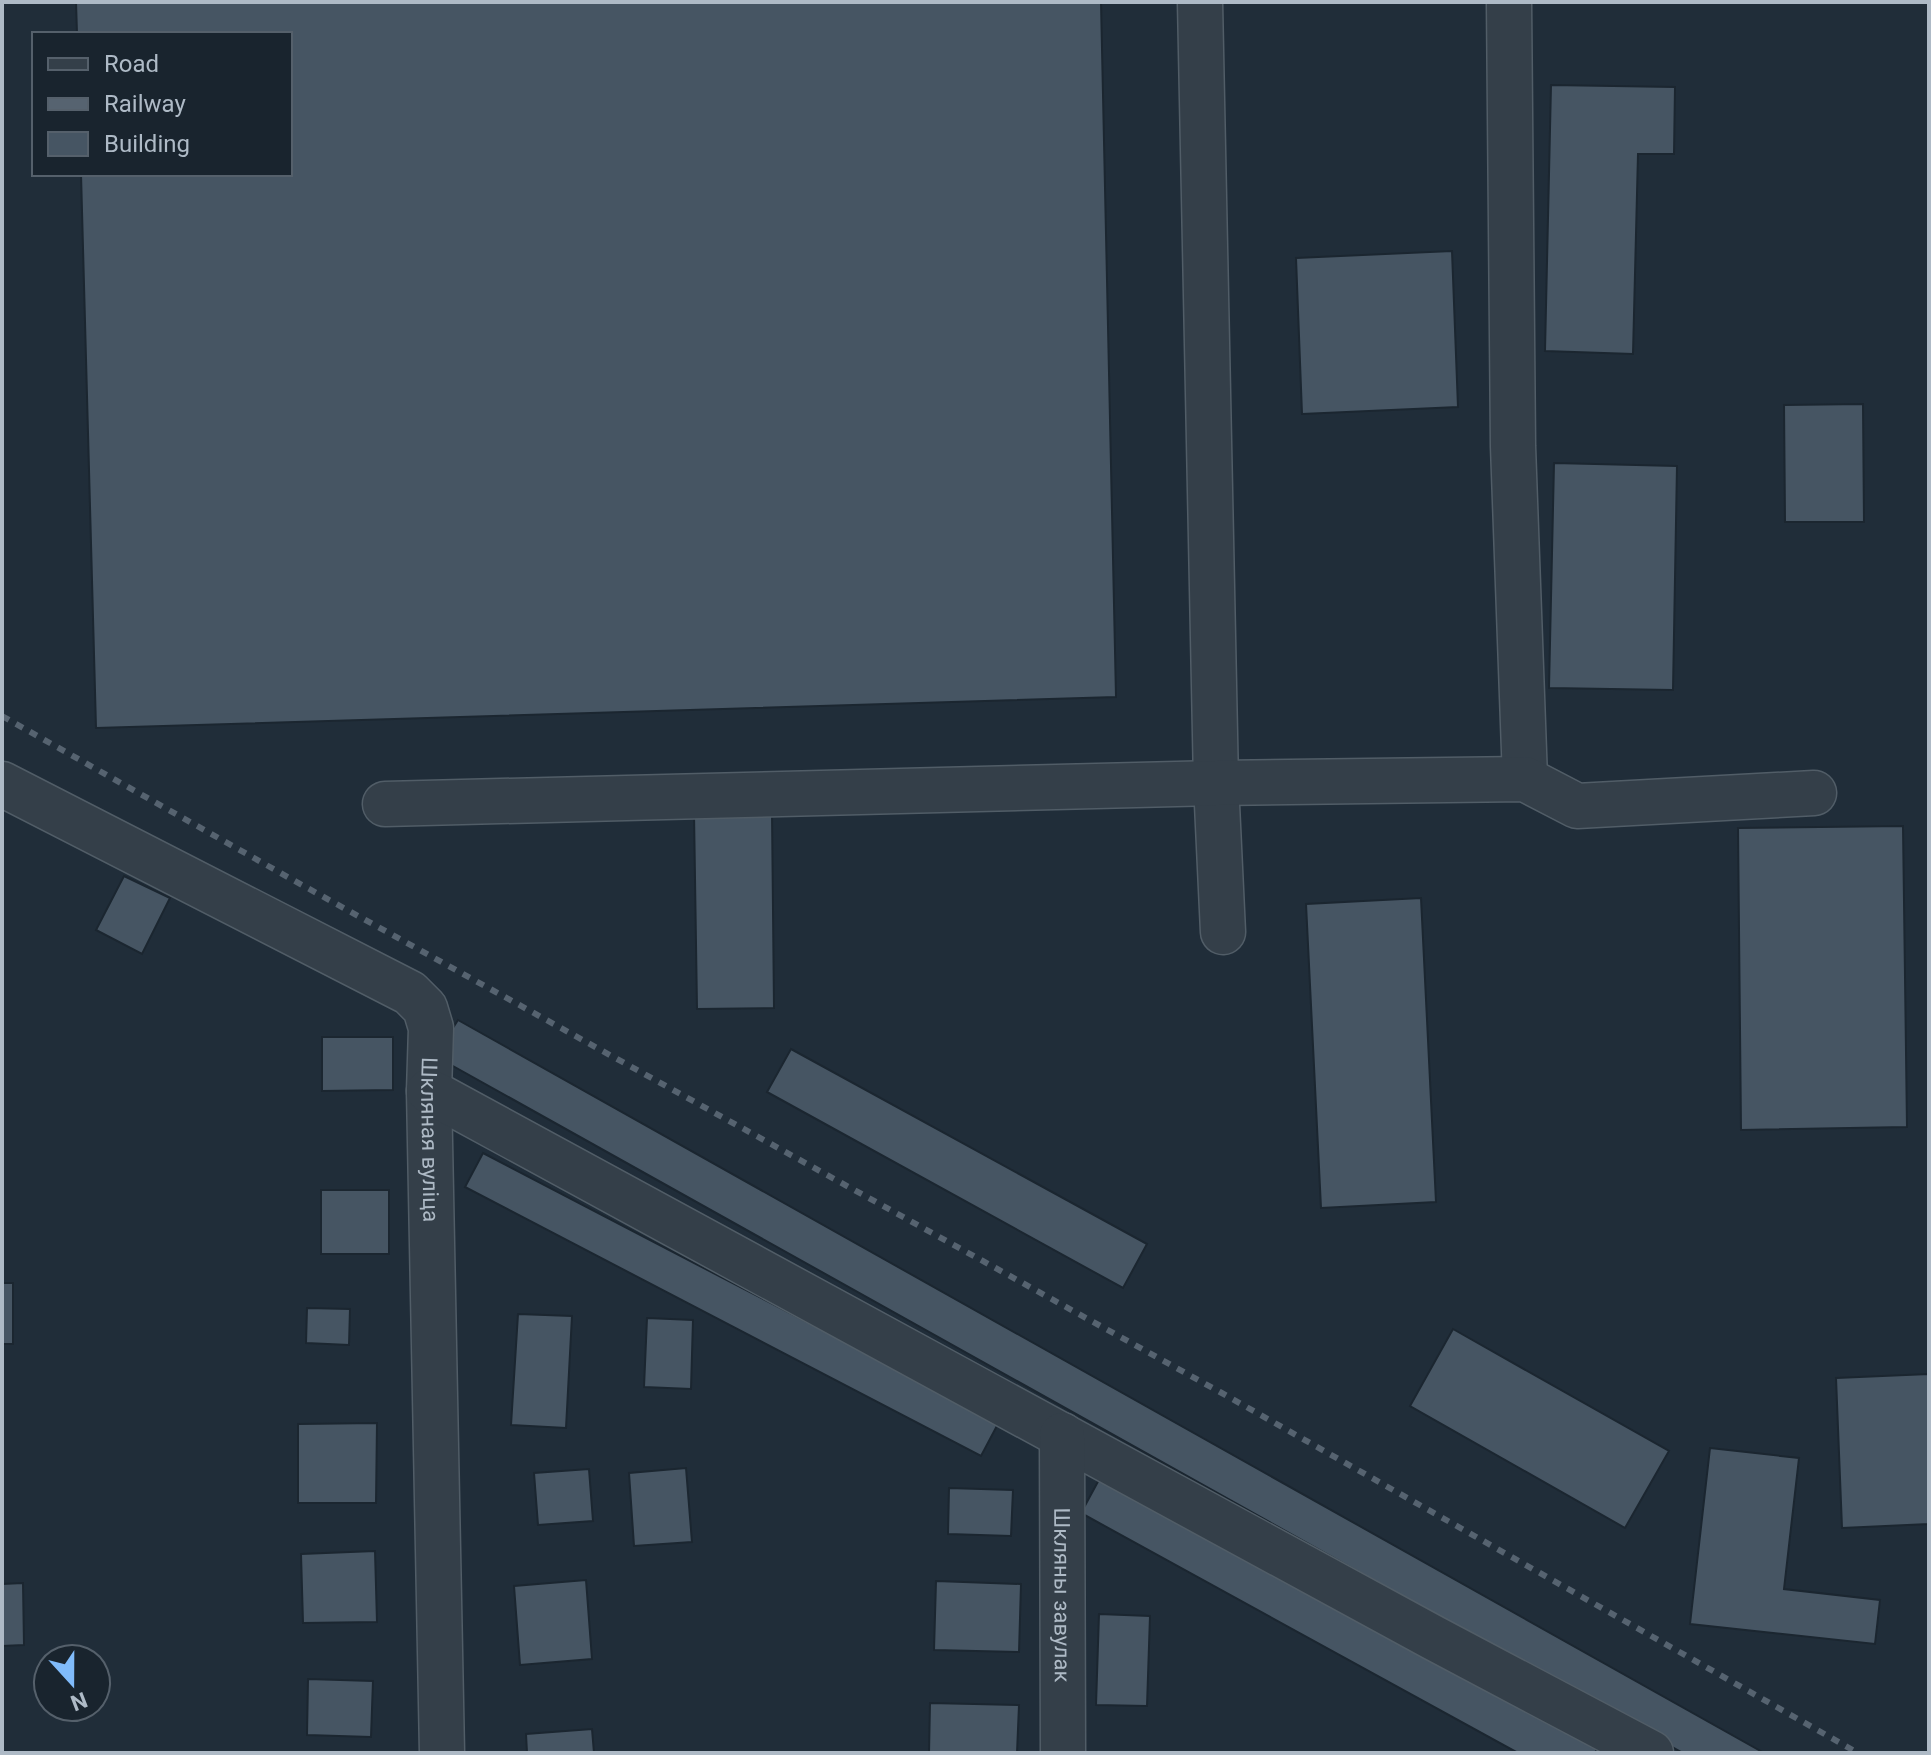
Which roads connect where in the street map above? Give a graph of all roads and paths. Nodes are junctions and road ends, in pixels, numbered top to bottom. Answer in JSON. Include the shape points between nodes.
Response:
{"nodes":[{"id":1,"x":1200,"y":2,"type":"edge"},
{"id":2,"x":1509,"y":2,"type":"edge"},
{"id":3,"x":1525,"y":779,"type":"junction"},
{"id":4,"x":1216,"y":783,"type":"junction"},
{"id":5,"x":2,"y":784,"type":"edge"},
{"id":6,"x":1814,"y":793,"type":"dead end"},
{"id":7,"x":385,"y":804,"type":"dead end"},
{"id":8,"x":1223,"y":932,"type":"dead end"},
{"id":9,"x":429,"y":1091,"type":"junction"},
{"id":10,"x":1062,"y":1435,"type":"junction"},
{"id":11,"x":1645,"y":1751,"type":"edge"},
{"id":12,"x":442,"y":1753,"type":"edge"},
{"id":13,"x":1063,"y":1753,"type":"edge"}],
"edges":[{"from":1,"to":4,"type":"street"},
{"from":2,"to":3,"type":"street","via":[[1513,446]]},
{"from":3,"to":4,"type":"street"},
{"from":3,"to":6,"type":"street","via":[[1577,806]]},
{"from":4,"to":7,"type":"street"},
{"from":4,"to":8,"type":"street"},
{"from":5,"to":9,"type":"street","name":"Шкляная вуліца","via":[[410,993],[425,1008],[431,1028]]},
{"from":9,"to":10,"type":"street"},
{"from":9,"to":12,"type":"street","name":"Шкляная вуліца"},
{"from":10,"to":11,"type":"street"},
{"from":10,"to":13,"type":"street","name":"Шкляны завулак"}]}
